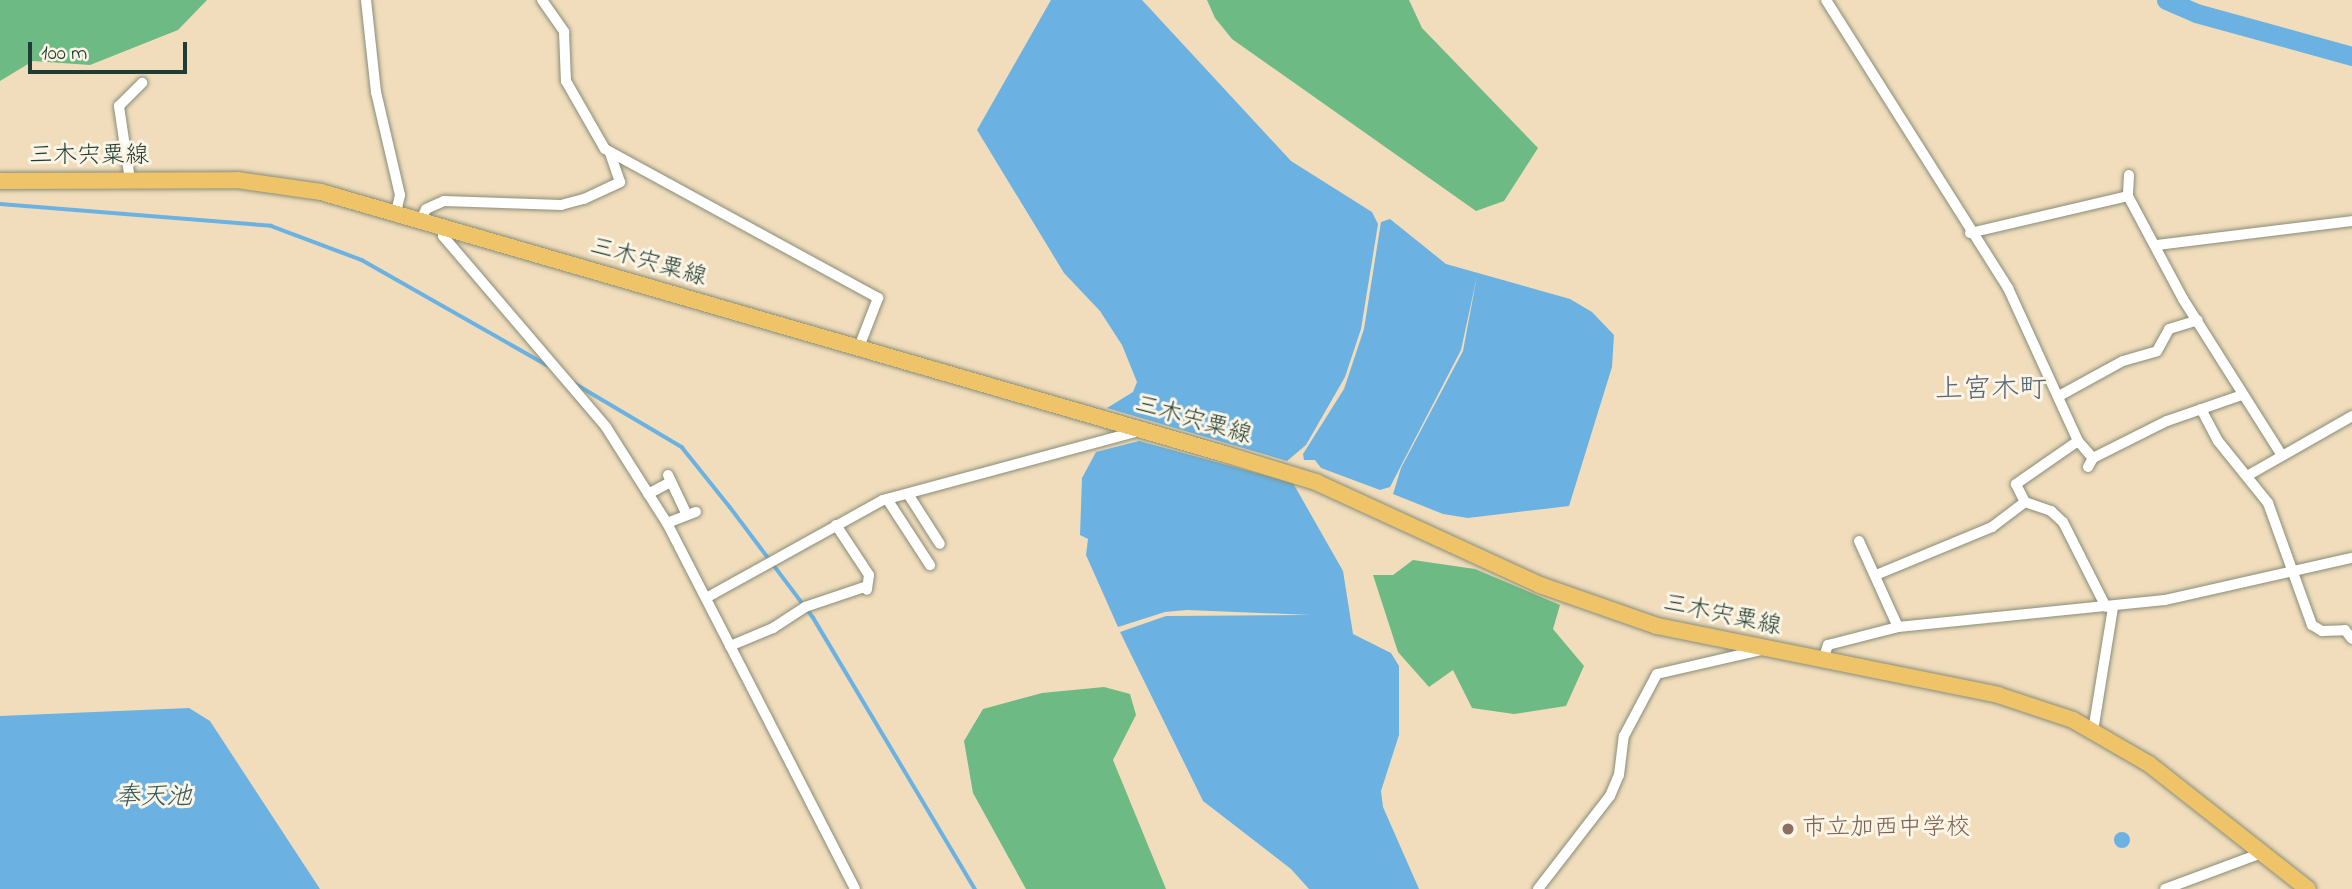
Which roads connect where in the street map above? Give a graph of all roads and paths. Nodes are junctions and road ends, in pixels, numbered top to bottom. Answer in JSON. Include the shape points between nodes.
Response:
{"nodes":[{"id":1,"x":366,"y":0,"type":"edge"},
{"id":2,"x":542,"y":0,"type":"edge"},
{"id":3,"x":1826,"y":0,"type":"edge"},
{"id":4,"x":142,"y":83,"type":"dead end"},
{"id":5,"x":610,"y":153,"type":"junction"},
{"id":6,"x":2129,"y":176,"type":"dead end"},
{"id":7,"x":130,"y":180,"type":"junction"},
{"id":8,"x":0,"y":181,"type":"edge"},
{"id":9,"x":2128,"y":196,"type":"junction"},
{"id":10,"x":396,"y":213,"type":"junction"},
{"id":11,"x":420,"y":220,"type":"junction"},
{"id":12,"x":2352,"y":221,"type":"edge"},
{"id":13,"x":444,"y":228,"type":"junction"},
{"id":14,"x":1970,"y":233,"type":"junction"},
{"id":15,"x":2157,"y":245,"type":"junction"},
{"id":16,"x":2198,"y":320,"type":"junction"},
{"id":17,"x":859,"y":347,"type":"junction"},
{"id":18,"x":2242,"y":395,"type":"junction"},
{"id":19,"x":2059,"y":396,"type":"junction"},
{"id":20,"x":2201,"y":409,"type":"junction"},
{"id":21,"x":2352,"y":416,"type":"edge"},
{"id":22,"x":1143,"y":430,"type":"junction"},
{"id":23,"x":2078,"y":441,"type":"junction"},
{"id":24,"x":2281,"y":454,"type":"junction"},
{"id":25,"x":2247,"y":476,"type":"junction"},
{"id":26,"x":648,"y":494,"type":"junction"},
{"id":27,"x":908,"y":494,"type":"junction"},
{"id":28,"x":887,"y":499,"type":"junction"},
{"id":29,"x":2025,"y":502,"type":"junction"},
{"id":30,"x":667,"y":523,"type":"junction"},
{"id":31,"x":836,"y":524,"type":"junction"},
{"id":32,"x":1859,"y":541,"type":"dead end"},
{"id":33,"x":940,"y":544,"type":"dead end"},
{"id":34,"x":2352,"y":558,"type":"edge"},
{"id":35,"x":930,"y":565,"type":"dead end"},
{"id":36,"x":2292,"y":571,"type":"junction"},
{"id":37,"x":1876,"y":575,"type":"junction"},
{"id":38,"x":706,"y":597,"type":"junction"},
{"id":39,"x":2109,"y":607,"type":"junction"},
{"id":40,"x":1899,"y":627,"type":"junction"},
{"id":41,"x":2352,"y":639,"type":"edge"},
{"id":42,"x":730,"y":646,"type":"junction"},
{"id":43,"x":1765,"y":649,"type":"junction"},
{"id":44,"x":1823,"y":660,"type":"junction"},
{"id":45,"x":2094,"y":731,"type":"junction"},
{"id":46,"x":2262,"y":853,"type":"junction"},
{"id":47,"x":855,"y":889,"type":"edge"},
{"id":48,"x":1538,"y":889,"type":"edge"},
{"id":49,"x":2165,"y":889,"type":"edge"},
{"id":50,"x":2308,"y":889,"type":"edge"}],
"edges":[{"from":1,"to":10,"type":"street","via":[[376,92],[400,195]]},
{"from":2,"to":5,"type":"street","via":[[564,33],[566,81]]},
{"from":3,"to":14,"type":"street"},
{"from":4,"to":7,"type":"street","via":[[119,106]]},
{"from":5,"to":11,"type":"street","via":[[620,182],[584,199],[561,205],[444,201],[426,209]]},
{"from":5,"to":17,"type":"street","via":[[878,298]]},
{"from":6,"to":9,"type":"street"},
{"from":7,"to":8,"type":"main road","name":"三木宍粟線"},
{"from":7,"to":10,"type":"main road","name":"三木宍粟線","via":[[283,185]]},
{"from":9,"to":14,"type":"street"},
{"from":9,"to":15,"type":"street"},
{"from":10,"to":11,"type":"main road","name":"三木宍粟線"},
{"from":11,"to":13,"type":"main road","name":"三木宍粟線"},
{"from":12,"to":15,"type":"street"},
{"from":13,"to":17,"type":"main road","name":"三木宍粟線"},
{"from":13,"to":26,"type":"street","via":[[443,236],[606,427]]},
{"from":14,"to":19,"type":"street","via":[[2008,288]]},
{"from":15,"to":16,"type":"street"},
{"from":16,"to":18,"type":"street"},
{"from":16,"to":19,"type":"street","via":[[2169,329],[2157,351],[2123,361]]},
{"from":17,"to":22,"type":"main road","name":"三木宍粟線"},
{"from":18,"to":20,"type":"street"},
{"from":18,"to":24,"type":"street"},
{"from":19,"to":23,"type":"street"},
{"from":20,"to":23,"type":"street","via":[[2091,462]]},
{"from":20,"to":25,"type":"street","via":[[2218,442]]},
{"from":21,"to":24,"type":"street"},
{"from":22,"to":27,"type":"street"},
{"from":22,"to":43,"type":"main road","name":"三木宍粟線","via":[[1316,482],[1600,608],[1691,635]]},
{"from":23,"to":29,"type":"street","via":[[2016,484]]},
{"from":24,"to":25,"type":"street"},
{"from":25,"to":36,"type":"street","via":[[2268,503]]},
{"from":26,"to":30,"type":"street"},
{"from":26,"to":30,"type":"street","via":[[669,479],[692,513]]},
{"from":27,"to":28,"type":"street"},
{"from":27,"to":33,"type":"street"},
{"from":28,"to":31,"type":"street"},
{"from":28,"to":35,"type":"street"},
{"from":29,"to":37,"type":"street","via":[[1992,527]]},
{"from":29,"to":39,"type":"street","via":[[2051,511],[2063,522]]},
{"from":30,"to":38,"type":"street"},
{"from":31,"to":38,"type":"street"},
{"from":31,"to":42,"type":"street","via":[[863,561],[869,575],[867,590],[805,607],[781,624]]},
{"from":32,"to":37,"type":"street"},
{"from":34,"to":36,"type":"street"},
{"from":36,"to":39,"type":"street","via":[[2198,594]]},
{"from":36,"to":41,"type":"street","via":[[2312,625],[2322,631],[2345,630]]},
{"from":37,"to":40,"type":"street"},
{"from":38,"to":42,"type":"street"},
{"from":39,"to":40,"type":"street"},
{"from":39,"to":45,"type":"street"},
{"from":40,"to":44,"type":"street","via":[[1828,645]]},
{"from":42,"to":47,"type":"street"},
{"from":43,"to":44,"type":"main road","name":"三木宍粟線"},
{"from":43,"to":48,"type":"street","via":[[1657,674],[1624,736],[1619,775],[1610,796]]},
{"from":44,"to":45,"type":"main road","name":"三木宍粟線","via":[[1998,695]]},
{"from":45,"to":46,"type":"main road","name":"三木宍粟線","via":[[2149,764]]},
{"from":46,"to":49,"type":"street"},
{"from":46,"to":50,"type":"main road","name":"三木宍粟線"}]}
